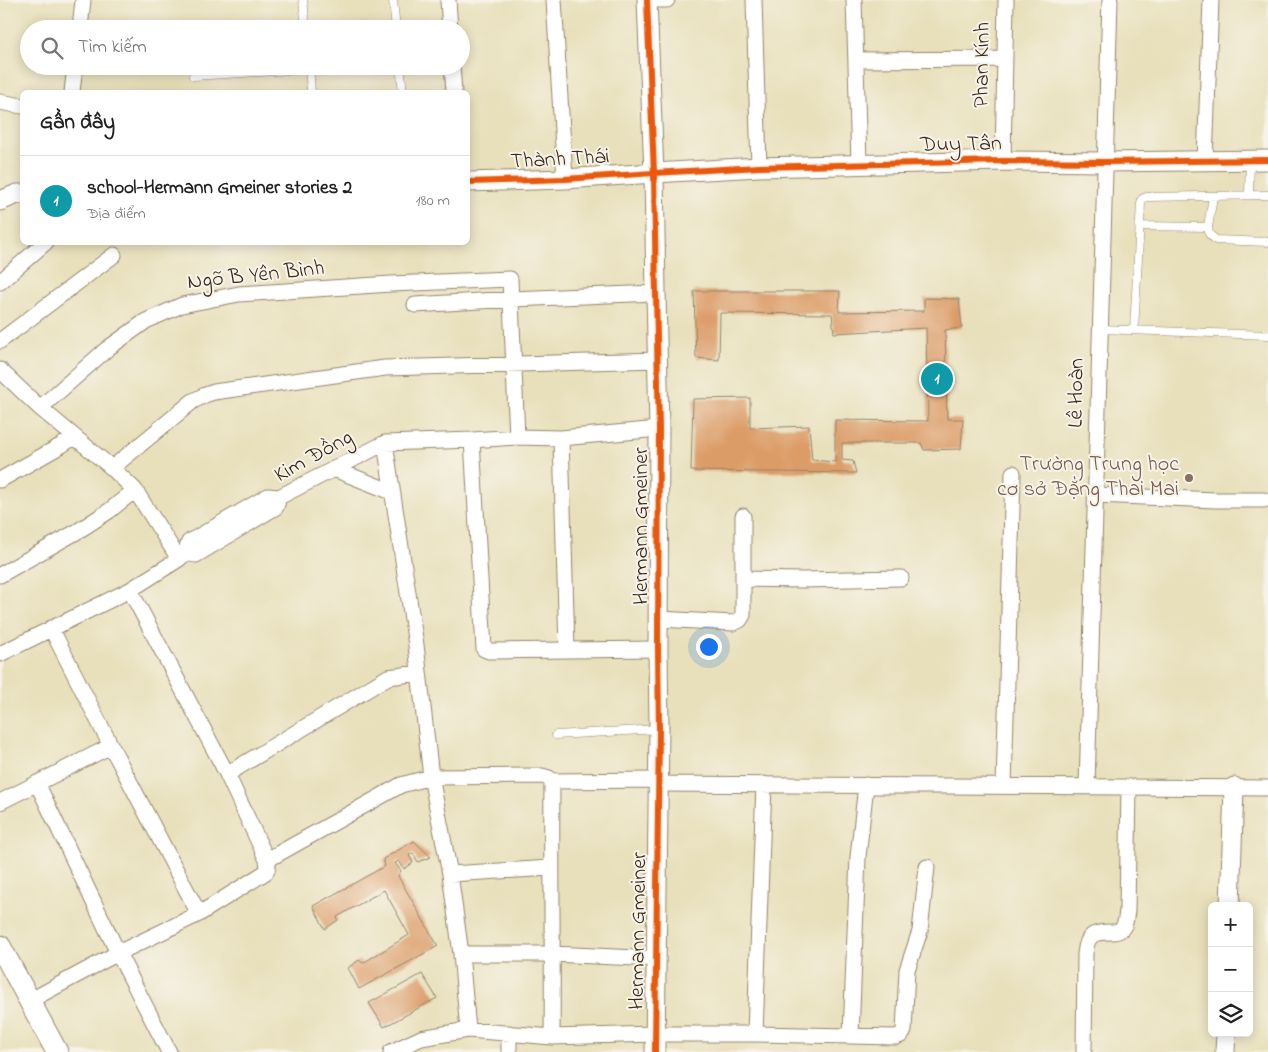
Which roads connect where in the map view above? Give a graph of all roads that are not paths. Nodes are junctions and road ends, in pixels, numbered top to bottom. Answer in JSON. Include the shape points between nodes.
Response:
{"nodes":[{"id":1,"x":83,"y":0,"type":"edge"},
{"id":2,"x":304,"y":0,"type":"edge"},
{"id":3,"x":393,"y":0,"type":"edge"},
{"id":4,"x":448,"y":0,"type":"edge"},
{"id":5,"x":554,"y":0,"type":"edge"},
{"id":6,"x":646,"y":0,"type":"edge"},
{"id":7,"x":667,"y":0,"type":"edge"},
{"id":8,"x":754,"y":0,"type":"edge"},
{"id":9,"x":854,"y":0,"type":"edge"},
{"id":10,"x":1006,"y":0,"type":"edge"},
{"id":11,"x":1110,"y":0,"type":"edge"},
{"id":12,"x":1211,"y":0,"type":"edge"},
{"id":13,"x":81,"y":20,"type":"edge"},
{"id":14,"x":305,"y":20,"type":"edge"},
{"id":15,"x":395,"y":20,"type":"edge"},
{"id":16,"x":449,"y":20,"type":"edge"},
{"id":17,"x":1004,"y":59,"type":"junction"},
{"id":18,"x":856,"y":60,"type":"junction"},
{"id":19,"x":75,"y":75,"type":"edge"},
{"id":20,"x":208,"y":75,"type":"edge"},
{"id":21,"x":310,"y":75,"type":"edge"},
{"id":22,"x":401,"y":75,"type":"edge"},
{"id":23,"x":453,"y":75,"type":"edge"},
{"id":24,"x":193,"y":76,"type":"dead end"},
{"id":25,"x":72,"y":90,"type":"edge"},
{"id":26,"x":311,"y":90,"type":"edge"},
{"id":27,"x":403,"y":90,"type":"edge"},
{"id":28,"x":454,"y":90,"type":"edge"},
{"id":29,"x":0,"y":102,"type":"edge"},
{"id":30,"x":20,"y":106,"type":"edge"},
{"id":31,"x":1259,"y":160,"type":"edge"},
{"id":32,"x":1003,"y":161,"type":"junction"},
{"id":33,"x":1204,"y":161,"type":"junction"},
{"id":34,"x":1104,"y":162,"type":"junction"},
{"id":35,"x":859,"y":164,"type":"junction"},
{"id":36,"x":758,"y":167,"type":"junction"},
{"id":37,"x":654,"y":172,"type":"junction"},
{"id":38,"x":565,"y":179,"type":"junction"},
{"id":39,"x":470,"y":182,"type":"edge"},
{"id":40,"x":20,"y":194,"type":"edge"},
{"id":41,"x":1249,"y":195,"type":"junction"},
{"id":42,"x":1268,"y":195,"type":"edge"},
{"id":43,"x":1213,"y":196,"type":"junction"},
{"id":44,"x":0,"y":201,"type":"edge"},
{"id":45,"x":1139,"y":226,"type":"junction"},
{"id":46,"x":1208,"y":227,"type":"junction"},
{"id":47,"x":1268,"y":242,"type":"edge"},
{"id":48,"x":43,"y":245,"type":"edge"},
{"id":49,"x":114,"y":255,"type":"dead end"},
{"id":50,"x":0,"y":282,"type":"edge"},
{"id":51,"x":656,"y":293,"type":"junction"},
{"id":52,"x":512,"y":299,"type":"junction"},
{"id":53,"x":415,"y":305,"type":"dead end"},
{"id":54,"x":1100,"y":329,"type":"junction"},
{"id":55,"x":1134,"y":330,"type":"junction"},
{"id":56,"x":1268,"y":335,"type":"edge"},
{"id":57,"x":0,"y":341,"type":"edge"},
{"id":58,"x":658,"y":360,"type":"junction"},
{"id":59,"x":514,"y":364,"type":"junction"},
{"id":60,"x":0,"y":370,"type":"edge"},
{"id":61,"x":40,"y":408,"type":"junction"},
{"id":62,"x":659,"y":429,"type":"junction"},
{"id":63,"x":74,"y":437,"type":"junction"},
{"id":64,"x":517,"y":437,"type":"junction"},
{"id":65,"x":561,"y":438,"type":"junction"},
{"id":66,"x":472,"y":440,"type":"junction"},
{"id":67,"x":385,"y":443,"type":"junction"},
{"id":68,"x":112,"y":468,"type":"junction"},
{"id":69,"x":334,"y":469,"type":"junction"},
{"id":70,"x":1014,"y":473,"type":"dead end"},
{"id":71,"x":0,"y":480,"type":"edge"},
{"id":72,"x":135,"y":490,"type":"junction"},
{"id":73,"x":392,"y":492,"type":"junction"},
{"id":74,"x":1096,"y":495,"type":"junction"},
{"id":75,"x":1264,"y":500,"type":"dead end"},
{"id":76,"x":743,"y":516,"type":"dead end"},
{"id":77,"x":182,"y":556,"type":"junction"},
{"id":78,"x":0,"y":575,"type":"edge"},
{"id":79,"x":744,"y":578,"type":"junction"},
{"id":80,"x":901,"y":578,"type":"dead end"},
{"id":81,"x":130,"y":590,"type":"junction"},
{"id":82,"x":659,"y":619,"type":"junction"},
{"id":83,"x":51,"y":628,"type":"junction"},
{"id":84,"x":658,"y":649,"type":"junction"},
{"id":85,"x":567,"y":650,"type":"junction"},
{"id":86,"x":0,"y":654,"type":"edge"},
{"id":87,"x":419,"y":673,"type":"junction"},
{"id":88,"x":659,"y":729,"type":"junction"},
{"id":89,"x":556,"y":736,"type":"dead end"},
{"id":90,"x":111,"y":746,"type":"junction"},
{"id":91,"x":227,"y":774,"type":"junction"},
{"id":92,"x":431,"y":777,"type":"junction"},
{"id":93,"x":551,"y":781,"type":"junction"},
{"id":94,"x":658,"y":782,"type":"junction"},
{"id":95,"x":37,"y":783,"type":"junction"},
{"id":96,"x":764,"y":784,"type":"junction"},
{"id":97,"x":866,"y":785,"type":"junction"},
{"id":98,"x":1004,"y":786,"type":"junction"},
{"id":99,"x":1087,"y":786,"type":"junction"},
{"id":100,"x":1129,"y":786,"type":"junction"},
{"id":101,"x":1234,"y":787,"type":"junction"},
{"id":102,"x":1268,"y":788,"type":"edge"},
{"id":103,"x":0,"y":802,"type":"edge"},
{"id":104,"x":267,"y":860,"type":"junction"},
{"id":105,"x":927,"y":867,"type":"dead end"},
{"id":106,"x":551,"y":868,"type":"junction"},
{"id":107,"x":450,"y":874,"type":"junction"},
{"id":108,"x":1230,"y":902,"type":"edge"},
{"id":109,"x":199,"y":914,"type":"junction"},
{"id":110,"x":0,"y":946,"type":"edge"},
{"id":111,"x":118,"y":953,"type":"junction"},
{"id":112,"x":461,"y":954,"type":"junction"},
{"id":113,"x":553,"y":954,"type":"junction"},
{"id":114,"x":657,"y":959,"type":"junction"},
{"id":115,"x":29,"y":1001,"type":"junction"},
{"id":116,"x":468,"y":1030,"type":"junction"},
{"id":117,"x":509,"y":1034,"type":"junction"},
{"id":118,"x":755,"y":1034,"type":"junction"},
{"id":119,"x":851,"y":1035,"type":"junction"},
{"id":120,"x":552,"y":1037,"type":"junction"},
{"id":121,"x":1226,"y":1037,"type":"edge"},
{"id":122,"x":655,"y":1043,"type":"edge"},
{"id":123,"x":57,"y":1052,"type":"edge"},
{"id":124,"x":169,"y":1052,"type":"edge"},
{"id":125,"x":391,"y":1052,"type":"edge"},
{"id":126,"x":509,"y":1052,"type":"edge"},
{"id":127,"x":1084,"y":1052,"type":"edge"},
{"id":128,"x":1225,"y":1052,"type":"edge"}],
"edges":[{"from":1,"to":13,"type":"street"},
{"from":2,"to":14,"type":"lane"},
{"from":3,"to":15,"type":"lane"},
{"from":4,"to":16,"type":"street"},
{"from":5,"to":38,"type":"street"},
{"from":6,"to":7,"type":"street"},
{"from":6,"to":37,"type":"street","name":"Hermann Gmeiner"},
{"from":8,"to":36,"type":"street"},
{"from":9,"to":18,"type":"street"},
{"from":10,"to":17,"type":"street","name":"Phan Kính"},
{"from":11,"to":34,"type":"street","name":"Lê Hoàn"},
{"from":12,"to":33,"type":"street"},
{"from":17,"to":18,"type":"street"},
{"from":17,"to":32,"type":"street","name":"Phan Kính"},
{"from":18,"to":35,"type":"street"},
{"from":19,"to":25,"type":"street"},
{"from":20,"to":24,"type":"lane"},
{"from":21,"to":26,"type":"lane"},
{"from":22,"to":27,"type":"lane"},
{"from":23,"to":28,"type":"street"},
{"from":29,"to":30,"type":"street"},
{"from":31,"to":33,"type":"street","name":"Duy Tân"},
{"from":31,"to":41,"type":"lane"},
{"from":32,"to":34,"type":"street","name":"Duy Tân"},
{"from":32,"to":35,"type":"street","name":"Duy Tân"},
{"from":33,"to":34,"type":"street","name":"Duy Tân"},
{"from":34,"to":54,"type":"street","name":"Lê Hoàn"},
{"from":35,"to":36,"type":"street","name":"Duy Tân"},
{"from":36,"to":37,"type":"street","name":"Duy Tân"},
{"from":37,"to":38,"type":"street","name":"Thành Thái"},
{"from":37,"to":51,"type":"street","name":"Hermann Gmeiner"},
{"from":38,"to":39,"type":"street","name":"Thành Thái"},
{"from":40,"to":44,"type":"street"},
{"from":41,"to":42,"type":"lane"},
{"from":41,"to":43,"type":"lane"},
{"from":43,"to":45,"type":"lane","via":[[1142,198]]},
{"from":43,"to":46,"type":"lane"},
{"from":45,"to":46,"type":"lane"},
{"from":45,"to":55,"type":"lane"},
{"from":46,"to":47,"type":"lane","via":[[1209,234],[1216,240]]},
{"from":48,"to":50,"type":"street"},
{"from":49,"to":57,"type":"street"},
{"from":51,"to":52,"type":"street"},
{"from":51,"to":58,"type":"street","name":"Hermann Gmeiner"},
{"from":52,"to":53,"type":"street"},
{"from":52,"to":59,"type":"street"},
{"from":52,"to":61,"type":"street","name":"Ngõ B Yên Bình","via":[[510,279],[238,294],[182,305],[146,321],[107,349]]},
{"from":54,"to":55,"type":"lane"},
{"from":54,"to":74,"type":"street","name":"Lê Hoàn"},
{"from":55,"to":56,"type":"lane"},
{"from":58,"to":59,"type":"street"},
{"from":58,"to":62,"type":"street","name":"Hermann Gmeiner"},
{"from":59,"to":64,"type":"street"},
{"from":59,"to":68,"type":"street","via":[[385,368],[214,392],[193,401]]},
{"from":60,"to":61,"type":"street"},
{"from":61,"to":63,"type":"street"},
{"from":62,"to":65,"type":"street","name":"Kim Đồng"},
{"from":62,"to":82,"type":"street","name":"Hermann Gmeiner"},
{"from":63,"to":68,"type":"street"},
{"from":63,"to":71,"type":"street"},
{"from":64,"to":65,"type":"street","name":"Kim Đồng"},
{"from":64,"to":66,"type":"street","name":"Kim Đồng"},
{"from":65,"to":85,"type":"street"},
{"from":66,"to":67,"type":"street","name":"Kim Đồng"},
{"from":66,"to":85,"type":"street","via":[[484,649],[489,652]]},
{"from":67,"to":69,"type":"street","name":"Kim Đồng"},
{"from":67,"to":73,"type":"street"},
{"from":68,"to":72,"type":"street"},
{"from":69,"to":73,"type":"street"},
{"from":69,"to":77,"type":"street","name":"Kim Đồng","via":[[279,497],[268,496],[224,530],[189,542]]},
{"from":70,"to":98,"type":"street"},
{"from":72,"to":77,"type":"street"},
{"from":72,"to":78,"type":"street","via":[[109,512]]},
{"from":73,"to":87,"type":"street"},
{"from":74,"to":75,"type":"street"},
{"from":74,"to":99,"type":"street","name":"Lê Hoàn"},
{"from":76,"to":79,"type":"street"},
{"from":77,"to":81,"type":"street"},
{"from":79,"to":80,"type":"street"},
{"from":79,"to":82,"type":"street","via":[[743,615],[737,622]]},
{"from":81,"to":83,"type":"street"},
{"from":81,"to":91,"type":"street"},
{"from":82,"to":84,"type":"street","name":"Hermann Gmeiner"},
{"from":83,"to":86,"type":"street"},
{"from":83,"to":90,"type":"street"},
{"from":84,"to":85,"type":"street"},
{"from":84,"to":88,"type":"street","name":"Hermann Gmeiner"},
{"from":87,"to":91,"type":"street","via":[[388,677]]},
{"from":87,"to":92,"type":"street"},
{"from":88,"to":89,"type":"lane"},
{"from":88,"to":94,"type":"street","name":"Hermann Gmeiner"},
{"from":90,"to":95,"type":"street"},
{"from":90,"to":109,"type":"street"},
{"from":91,"to":104,"type":"street"},
{"from":92,"to":93,"type":"street","via":[[542,776]]},
{"from":92,"to":104,"type":"street","via":[[401,786]]},
{"from":92,"to":107,"type":"street"},
{"from":93,"to":94,"type":"street"},
{"from":93,"to":106,"type":"street"},
{"from":94,"to":96,"type":"street"},
{"from":94,"to":114,"type":"street","name":"Hermann Gmeiner"},
{"from":95,"to":103,"type":"street"},
{"from":95,"to":111,"type":"street"},
{"from":96,"to":97,"type":"street"},
{"from":96,"to":118,"type":"street"},
{"from":97,"to":98,"type":"street"},
{"from":97,"to":119,"type":"street","via":[[858,857]]},
{"from":98,"to":99,"type":"street"},
{"from":99,"to":100,"type":"street"},
{"from":100,"to":101,"type":"street"},
{"from":100,"to":127,"type":"street","via":[[1127,911],[1121,930],[1095,933],[1087,940]]},
{"from":101,"to":102,"type":"street"},
{"from":101,"to":108,"type":"street"},
{"from":104,"to":109,"type":"street","via":[[266,872]]},
{"from":105,"to":119,"type":"street","via":[[920,931],[907,970],[904,1031],[896,1037]]},
{"from":106,"to":107,"type":"street"},
{"from":106,"to":113,"type":"street"},
{"from":107,"to":112,"type":"street"},
{"from":109,"to":111,"type":"street"},
{"from":110,"to":115,"type":"main road"},
{"from":111,"to":115,"type":"street"},
{"from":111,"to":124,"type":"street"},
{"from":112,"to":113,"type":"street"},
{"from":112,"to":116,"type":"street"},
{"from":113,"to":114,"type":"street"},
{"from":113,"to":120,"type":"street"},
{"from":114,"to":122,"type":"street","name":"Hermann Gmeiner"},
{"from":115,"to":123,"type":"main road"},
{"from":116,"to":117,"type":"street"},
{"from":116,"to":125,"type":"street","via":[[421,1038]]},
{"from":117,"to":120,"type":"street"},
{"from":117,"to":126,"type":"street"},
{"from":118,"to":119,"type":"street"},
{"from":118,"to":122,"type":"street"},
{"from":120,"to":122,"type":"street"},
{"from":121,"to":128,"type":"street"}]}
